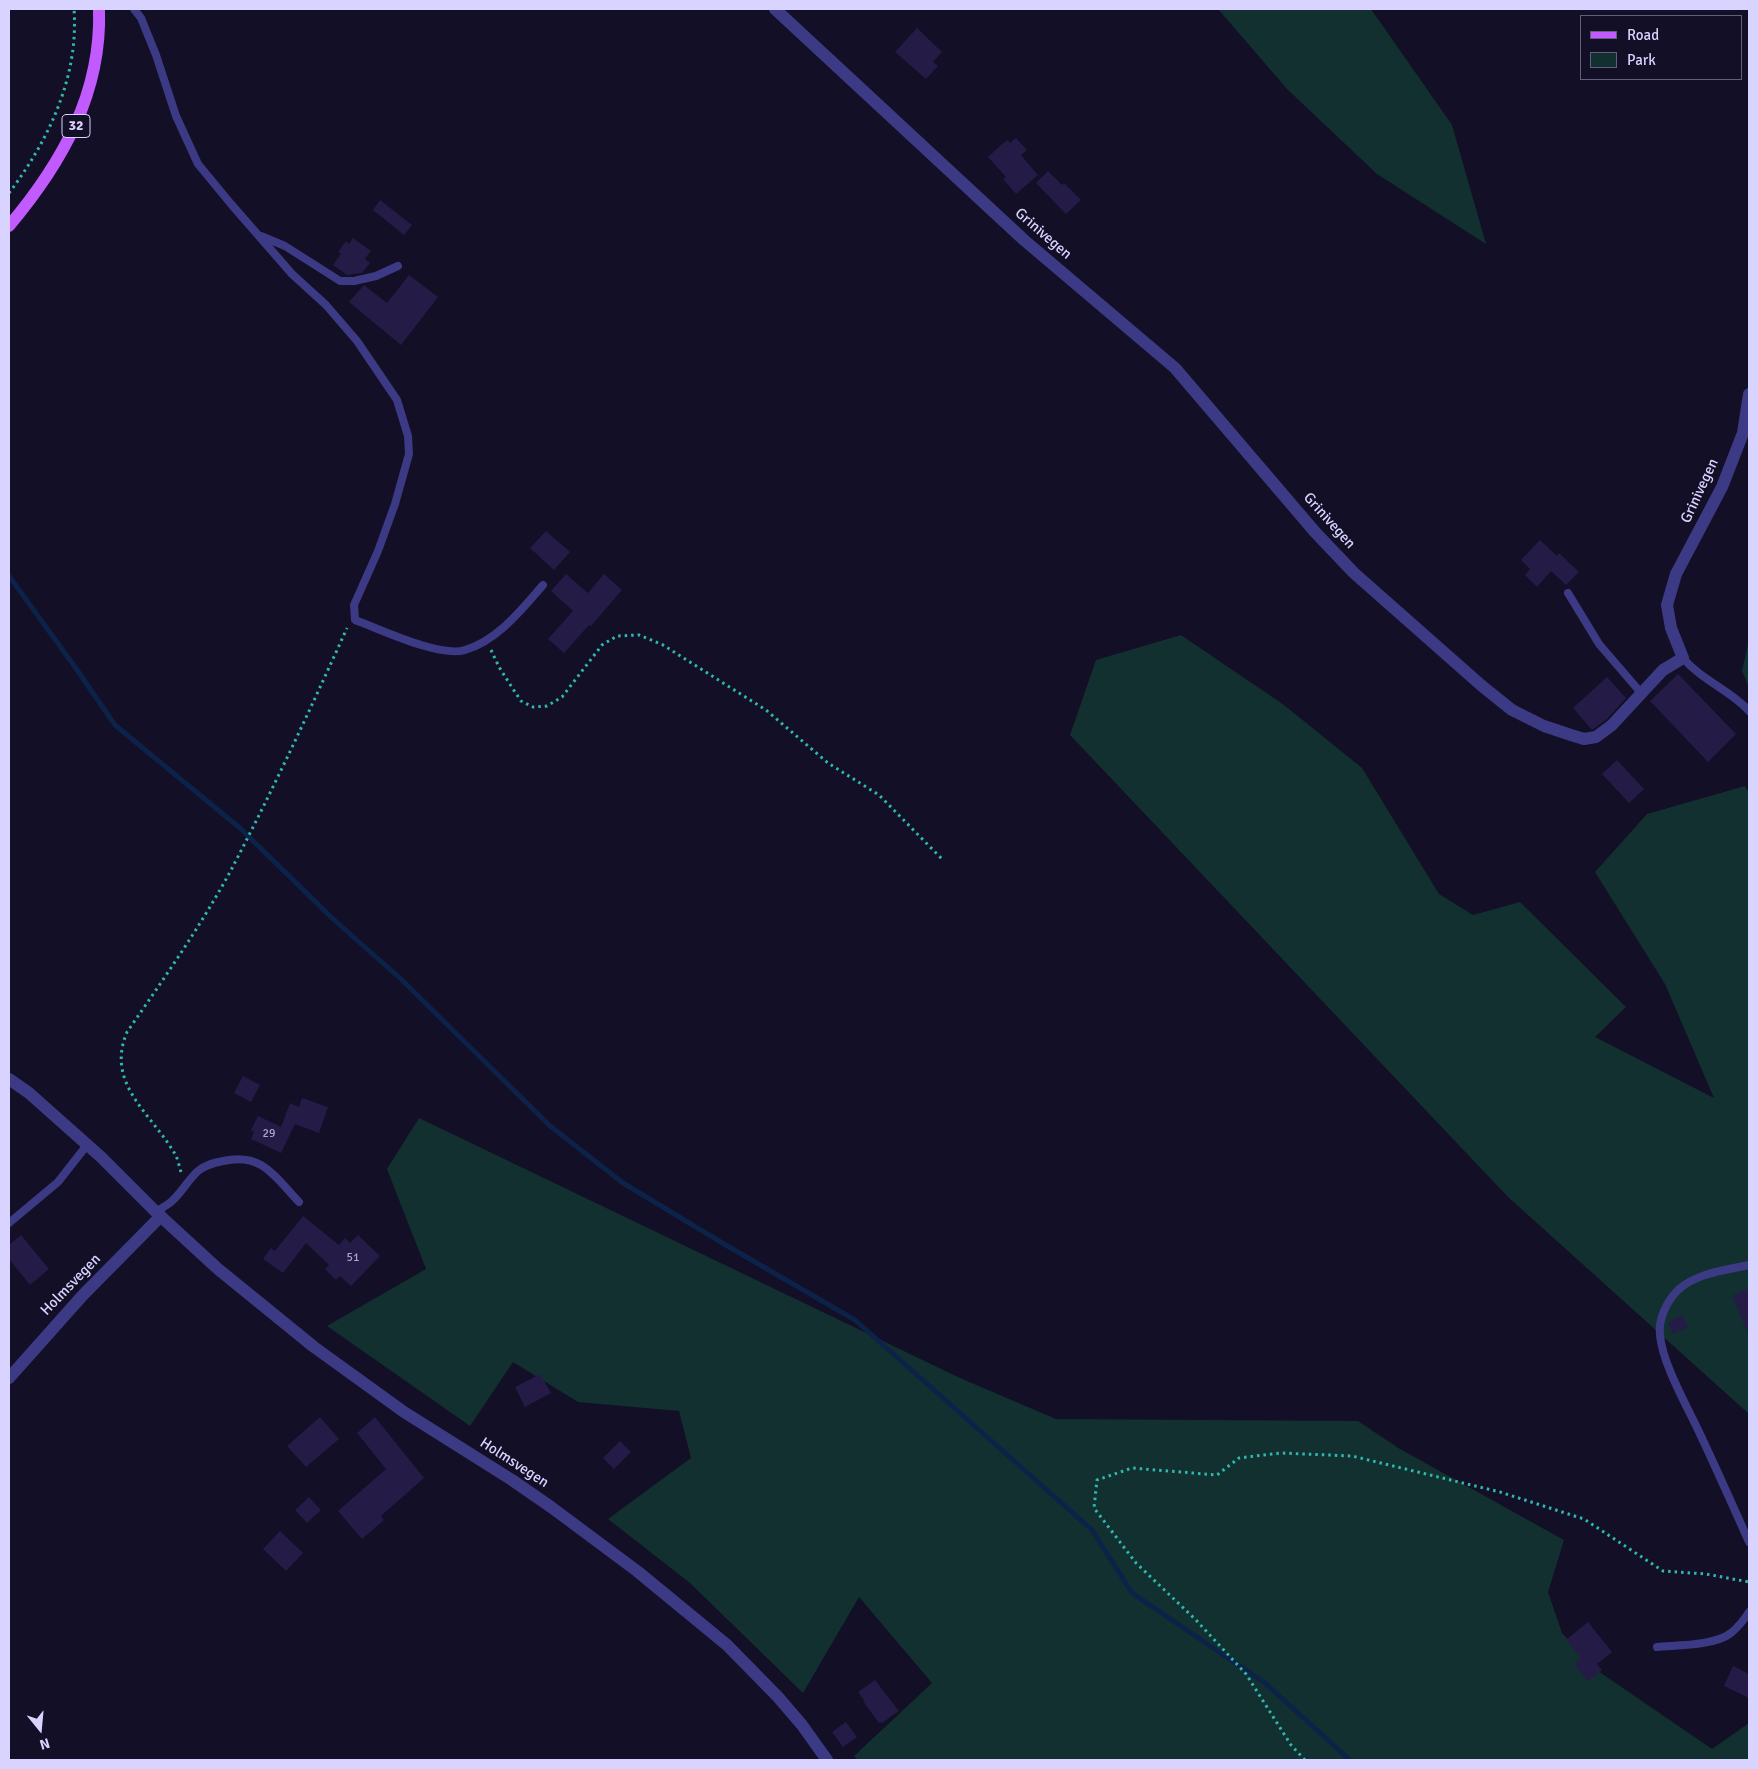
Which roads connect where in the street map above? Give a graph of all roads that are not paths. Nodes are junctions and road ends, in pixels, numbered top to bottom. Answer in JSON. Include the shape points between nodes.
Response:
{"nodes":[{"id":1,"x":99,"y":9,"type":"edge"},
{"id":2,"x":134,"y":9,"type":"edge"},
{"id":3,"x":775,"y":9,"type":"edge"},
{"id":4,"x":9,"y":226,"type":"edge"},
{"id":5,"x":260,"y":235,"type":"junction"},
{"id":6,"x":398,"y":266,"type":"dead end"},
{"id":7,"x":1749,"y":394,"type":"edge"},
{"id":8,"x":543,"y":585,"type":"dead end"},
{"id":9,"x":1568,"y":593,"type":"dead end"},
{"id":10,"x":1683,"y":658,"type":"junction"},
{"id":11,"x":1642,"y":694,"type":"junction"},
{"id":12,"x":1749,"y":711,"type":"edge"},
{"id":13,"x":9,"y":1079,"type":"edge"},
{"id":14,"x":87,"y":1146,"type":"junction"},
{"id":15,"x":299,"y":1202,"type":"dead end"},
{"id":16,"x":158,"y":1214,"type":"junction"},
{"id":17,"x":9,"y":1223,"type":"edge"},
{"id":18,"x":1749,"y":1265,"type":"edge"},
{"id":19,"x":9,"y":1378,"type":"edge"},
{"id":20,"x":1749,"y":1542,"type":"edge"},
{"id":21,"x":1749,"y":1612,"type":"edge"},
{"id":22,"x":1656,"y":1647,"type":"dead end"},
{"id":23,"x":827,"y":1760,"type":"edge"}],
"edges":[{"from":1,"to":4,"type":"main road","number":"32","via":[[100,28],[94,72],[75,127],[40,185]]},
{"from":2,"to":5,"type":"lane","via":[[144,25],[176,116],[198,164]]},
{"from":3,"to":11,"type":"street","name":"Grinivegen","via":[[1024,240],[1175,368],[1354,572],[1512,710],[1544,726],[1584,739],[1596,737],[1612,725]]},
{"from":5,"to":6,"type":"lane","via":[[285,246],[340,281],[354,282]]},
{"from":5,"to":8,"type":"lane","via":[[357,342],[397,400],[408,436],[409,454],[395,504],[354,605],[355,620],[431,648],[463,651],[487,640],[521,611]]},
{"from":7,"to":10,"type":"street","name":"Grinivegen","via":[[1743,433],[1722,487],[1676,574],[1668,605],[1671,628]]},
{"from":9,"to":11,"type":"lane","via":[[1599,644]]},
{"from":10,"to":11,"type":"street","name":"Grinivegen","via":[[1663,670]]},
{"from":10,"to":12,"type":"lane"},
{"from":13,"to":14,"type":"street","name":"Holmsvegen","via":[[29,1092]]},
{"from":14,"to":16,"type":"street","name":"Holmsvegen"},
{"from":14,"to":17,"type":"lane","via":[[58,1182]]},
{"from":15,"to":16,"type":"lane","via":[[269,1170],[247,1158],[236,1158],[205,1166]]},
{"from":16,"to":19,"type":"street","name":"Holmsvegen"},
{"from":16,"to":23,"type":"street","name":"Holmsvegen","via":[[218,1269],[314,1347],[404,1412],[512,1480],[637,1571],[727,1645],[763,1680]]},
{"from":18,"to":20,"type":"lane","via":[[1702,1276],[1685,1284],[1665,1309],[1660,1335],[1675,1382]]},
{"from":21,"to":22,"type":"lane","via":[[1734,1630],[1723,1637]]}]}
